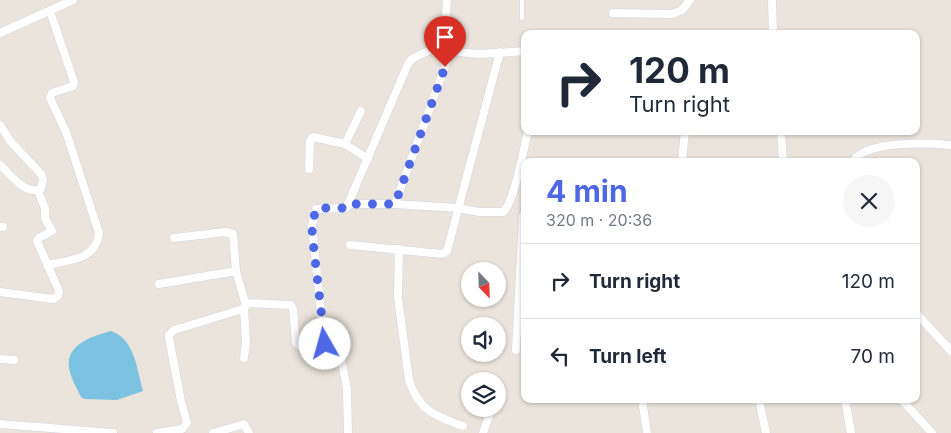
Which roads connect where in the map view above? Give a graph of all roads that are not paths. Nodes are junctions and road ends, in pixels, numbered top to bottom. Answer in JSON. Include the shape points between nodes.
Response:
{"nodes":[{"id":1,"x":73,"y":0,"type":"edge"},
{"id":2,"x":447,"y":0,"type":"edge"},
{"id":3,"x":522,"y":0,"type":"edge"},
{"id":4,"x":690,"y":0,"type":"edge"},
{"id":5,"x":772,"y":0,"type":"edge"},
{"id":6,"x":54,"y":6,"type":"edge"},
{"id":7,"x":613,"y":13,"type":"dead end"},
{"id":8,"x":522,"y":18,"type":"dead end"},
{"id":9,"x":773,"y":30,"type":"edge"},
{"id":10,"x":0,"y":33,"type":"edge"},
{"id":11,"x":444,"y":43,"type":"junction"},
{"id":12,"x":451,"y":50,"type":"junction"},
{"id":13,"x":521,"y":51,"type":"edge"},
{"id":14,"x":500,"y":52,"type":"junction"},
{"id":15,"x":361,"y":111,"type":"dead end"},
{"id":16,"x":0,"y":125,"type":"edge"},
{"id":17,"x":527,"y":135,"type":"edge"},
{"id":18,"x":685,"y":135,"type":"edge"},
{"id":19,"x":781,"y":135,"type":"edge"},
{"id":20,"x":345,"y":144,"type":"junction"},
{"id":21,"x":951,"y":145,"type":"edge"},
{"id":22,"x":368,"y":158,"type":"junction"},
{"id":23,"x":522,"y":158,"type":"edge"},
{"id":24,"x":682,"y":158,"type":"edge"},
{"id":25,"x":783,"y":158,"type":"edge"},
{"id":26,"x":856,"y":158,"type":"edge"},
{"id":27,"x":521,"y":160,"type":"edge"},
{"id":28,"x":0,"y":165,"type":"edge"},
{"id":29,"x":309,"y":170,"type":"dead end"},
{"id":30,"x":38,"y":191,"type":"junction"},
{"id":31,"x":348,"y":204,"type":"junction"},
{"id":32,"x":395,"y":204,"type":"junction"},
{"id":33,"x":458,"y":208,"type":"junction"},
{"id":34,"x":174,"y":238,"type":"dead end"},
{"id":35,"x":350,"y":245,"type":"dead end"},
{"id":36,"x":399,"y":249,"type":"junction"},
{"id":37,"x":521,"y":254,"type":"edge"},
{"id":38,"x":47,"y":265,"type":"junction"},
{"id":39,"x":236,"y":271,"type":"junction"},
{"id":40,"x":159,"y":284,"type":"dead end"},
{"id":41,"x":0,"y":292,"type":"edge"},
{"id":42,"x":245,"y":306,"type":"junction"},
{"id":43,"x":920,"y":317,"type":"edge"},
{"id":44,"x":325,"y":344,"type":"junction"},
{"id":45,"x":516,"y":350,"type":"dead end"},
{"id":46,"x":951,"y":350,"type":"edge"},
{"id":47,"x":244,"y":358,"type":"dead end"},
{"id":48,"x":0,"y":359,"type":"edge"},
{"id":49,"x":14,"y":360,"type":"dead end"},
{"id":50,"x":642,"y":403,"type":"edge"},
{"id":51,"x":761,"y":403,"type":"edge"},
{"id":52,"x":845,"y":403,"type":"edge"},
{"id":53,"x":904,"y":403,"type":"edge"},
{"id":54,"x":489,"y":417,"type":"edge"},
{"id":55,"x":0,"y":424,"type":"edge"},
{"id":56,"x":186,"y":425,"type":"junction"},
{"id":57,"x":463,"y":426,"type":"dead end"},
{"id":58,"x":113,"y":433,"type":"edge"},
{"id":59,"x":157,"y":433,"type":"edge"},
{"id":60,"x":189,"y":433,"type":"edge"},
{"id":61,"x":213,"y":433,"type":"edge"},
{"id":62,"x":249,"y":433,"type":"edge"},
{"id":63,"x":348,"y":433,"type":"edge"},
{"id":64,"x":483,"y":433,"type":"edge"},
{"id":65,"x":646,"y":433,"type":"edge"},
{"id":66,"x":766,"y":433,"type":"edge"},
{"id":67,"x":851,"y":433,"type":"edge"},
{"id":68,"x":932,"y":433,"type":"edge"}],
"edges":[{"from":1,"to":6,"type":"street"},
{"from":2,"to":11,"type":"street"},
{"from":3,"to":8,"type":"lane"},
{"from":4,"to":7,"type":"street","via":[[682,10],[672,14]]},
{"from":5,"to":9,"type":"street"},
{"from":6,"to":10,"type":"street"},
{"from":6,"to":38,"type":"street","via":[[74,82],[73,86],[52,93],[50,98],[66,132],[99,234],[97,245],[91,252]]},
{"from":11,"to":12,"type":"street"},
{"from":11,"to":22,"type":"street","via":[[408,64]]},
{"from":12,"to":14,"type":"street"},
{"from":12,"to":32,"type":"street"},
{"from":13,"to":14,"type":"street"},
{"from":14,"to":33,"type":"street"},
{"from":15,"to":20,"type":"street"},
{"from":16,"to":30,"type":"street","via":[[41,174],[42,186]]},
{"from":17,"to":23,"type":"street"},
{"from":18,"to":24,"type":"street"},
{"from":19,"to":25,"type":"street"},
{"from":20,"to":22,"type":"street"},
{"from":20,"to":29,"type":"street","via":[[312,138]]},
{"from":21,"to":26,"type":"street","via":[[894,145]]},
{"from":22,"to":31,"type":"street"},
{"from":27,"to":33,"type":"street","via":[[506,209],[488,212]]},
{"from":28,"to":30,"type":"street","via":[[25,188]]},
{"from":30,"to":38,"type":"street","via":[[52,231],[37,239]]},
{"from":31,"to":32,"type":"street"},
{"from":31,"to":44,"type":"street","via":[[345,208],[318,208],[313,218]]},
{"from":32,"to":33,"type":"street"},
{"from":33,"to":36,"type":"street","via":[[446,252]]},
{"from":34,"to":39,"type":"street","via":[[230,232],[234,236]]},
{"from":35,"to":36,"type":"street"},
{"from":36,"to":57,"type":"street","via":[[398,298],[409,380],[428,411]]},
{"from":37,"to":45,"type":"street"},
{"from":38,"to":41,"type":"street","via":[[59,291],[56,298]]},
{"from":39,"to":40,"type":"street"},
{"from":39,"to":42,"type":"street"},
{"from":42,"to":44,"type":"street","via":[[291,305],[296,343],[301,347]]},
{"from":42,"to":47,"type":"street"},
{"from":42,"to":56,"type":"street","via":[[174,330],[169,335]]},
{"from":43,"to":46,"type":"street"},
{"from":44,"to":63,"type":"street","via":[[336,345],[340,349],[348,397]]},
{"from":48,"to":49,"type":"street"},
{"from":50,"to":65,"type":"street"},
{"from":51,"to":66,"type":"street"},
{"from":52,"to":67,"type":"street"},
{"from":53,"to":68,"type":"street"},
{"from":54,"to":64,"type":"street"},
{"from":55,"to":58,"type":"street"},
{"from":56,"to":59,"type":"street","via":[[182,429]]},
{"from":56,"to":60,"type":"street"},
{"from":61,"to":62,"type":"street","via":[[244,424]]}]}
